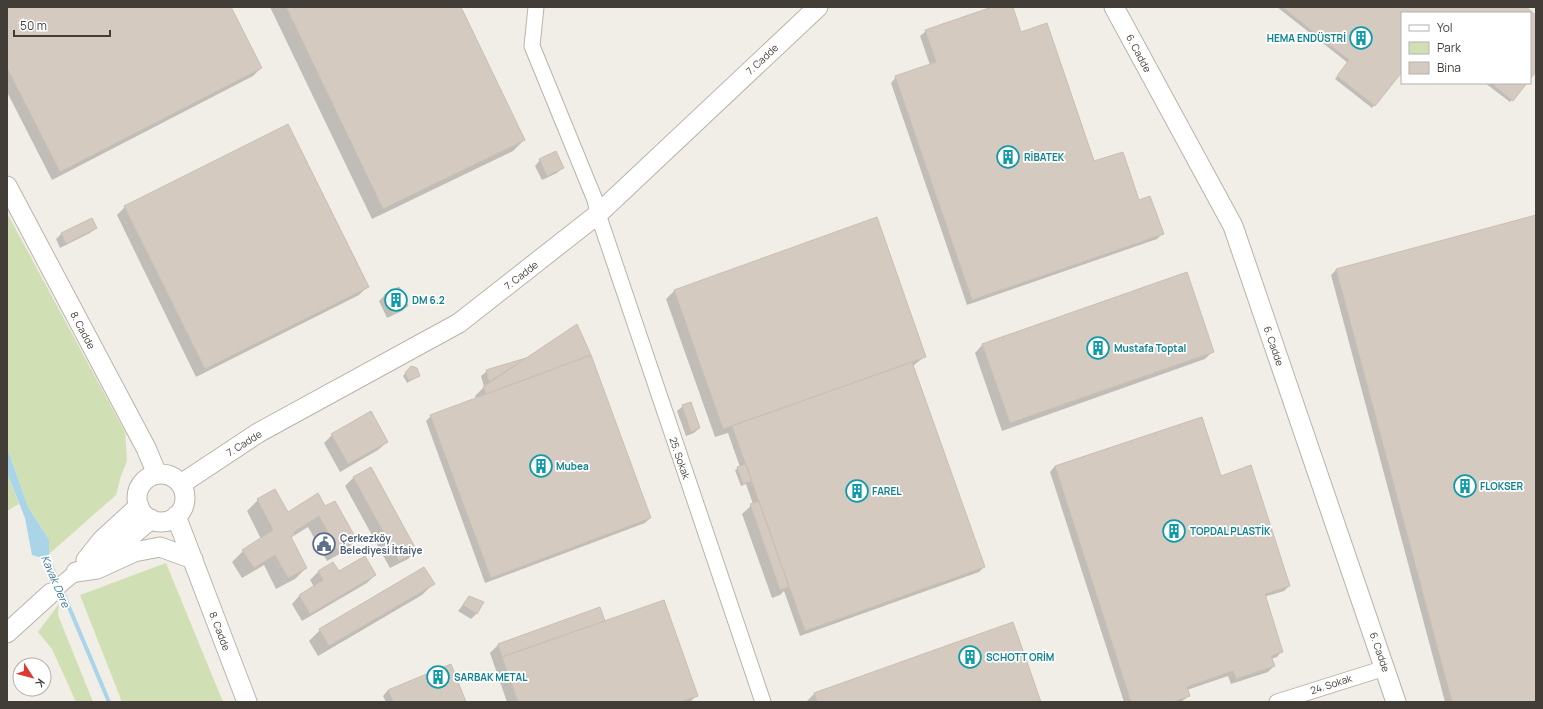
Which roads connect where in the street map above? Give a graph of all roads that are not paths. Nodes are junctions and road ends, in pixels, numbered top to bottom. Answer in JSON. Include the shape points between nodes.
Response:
{"nodes":[{"id":1,"x":536,"y":7,"type":"edge"},
{"id":2,"x":818,"y":7,"type":"edge"},
{"id":3,"x":1114,"y":7,"type":"edge"},
{"id":4,"x":7,"y":186,"type":"edge"},
{"id":5,"x":598,"y":214,"type":"junction"},
{"id":6,"x":158,"y":474,"type":"junction"},
{"id":7,"x":181,"y":484,"type":"junction"},
{"id":8,"x":145,"y":512,"type":"junction"},
{"id":9,"x":176,"y":516,"type":"junction"},
{"id":10,"x":193,"y":560,"type":"junction"},
{"id":11,"x":76,"y":572,"type":"junction"},
{"id":12,"x":51,"y":593,"type":"joint"},
{"id":13,"x":7,"y":633,"type":"edge"},
{"id":14,"x":1385,"y":668,"type":"junction"},
{"id":15,"x":247,"y":702,"type":"edge"},
{"id":16,"x":763,"y":702,"type":"edge"},
{"id":17,"x":1277,"y":702,"type":"edge"},
{"id":18,"x":1396,"y":702,"type":"edge"}],
"edges":[{"from":1,"to":5,"type":"street","name":"25. Sokak","via":[[532,46],[595,200]]},
{"from":2,"to":5,"type":"street","name":"7. Cadde"},
{"from":3,"to":14,"type":"street","name":"6. Cadde","via":[[1233,226]]},
{"from":4,"to":6,"type":"street","name":"8. Cadde"},
{"from":5,"to":7,"type":"street","name":"7. Cadde","via":[[459,323],[258,433]]},
{"from":5,"to":16,"type":"street","name":"25. Sokak"},
{"from":6,"to":7,"type":"street","via":[[169,475]]},
{"from":6,"to":8,"type":"street","via":[[142,483],[138,494]]},
{"from":7,"to":9,"type":"street","via":[[185,498],[182,510]]},
{"from":8,"to":9,"type":"street","via":[[162,521]]},
{"from":8,"to":11,"type":"street","via":[[123,543]]},
{"from":9,"to":10,"type":"street","name":"8. Cadde"},
{"from":10,"to":11,"type":"street","via":[[160,547],[134,552],[97,569]]},
{"from":10,"to":15,"type":"street","name":"8. Cadde"},
{"from":11,"to":12,"type":"street"},
{"from":12,"to":13,"type":"street"},
{"from":14,"to":17,"type":"street","name":"24. Sokak"},
{"from":14,"to":18,"type":"street","name":"6. Cadde"}]}
